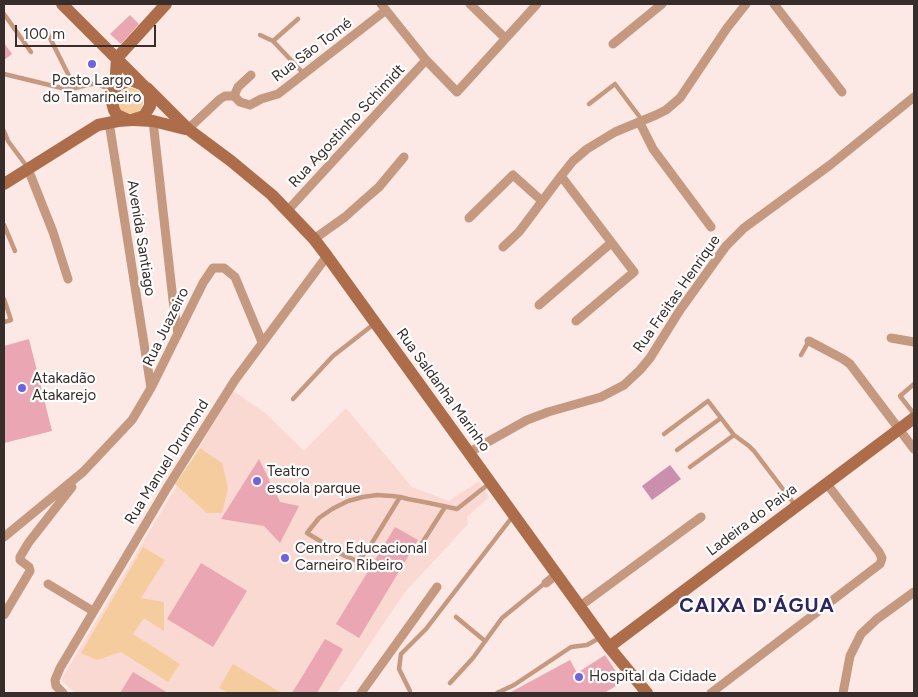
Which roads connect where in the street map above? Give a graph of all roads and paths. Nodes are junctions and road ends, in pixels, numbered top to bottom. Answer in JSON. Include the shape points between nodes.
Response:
{"nodes":[{"id":1,"x":62,"y":4,"type":"edge"},
{"id":2,"x":166,"y":4,"type":"edge"},
{"id":3,"x":470,"y":4,"type":"edge"},
{"id":4,"x":537,"y":4,"type":"edge"},
{"id":5,"x":662,"y":4,"type":"edge"},
{"id":6,"x":746,"y":4,"type":"edge"},
{"id":7,"x":774,"y":4,"type":"edge"},
{"id":8,"x":384,"y":7,"type":"edge"},
{"id":9,"x":4,"y":14,"type":"edge"},
{"id":10,"x":298,"y":19,"type":"dead end"},
{"id":11,"x":46,"y":30,"type":"dead end"},
{"id":12,"x":260,"y":35,"type":"dead end"},
{"id":13,"x":505,"y":38,"type":"junction"},
{"id":14,"x":273,"y":41,"type":"junction"},
{"id":15,"x":613,"y":44,"type":"dead end"},
{"id":16,"x":30,"y":52,"type":"dead end"},
{"id":17,"x":117,"y":58,"type":"junction"},
{"id":18,"x":426,"y":60,"type":"junction"},
{"id":19,"x":4,"y":74,"type":"edge"},
{"id":20,"x":304,"y":74,"type":"junction"},
{"id":21,"x":251,"y":75,"type":"dead end"},
{"id":22,"x":145,"y":87,"type":"junction"},
{"id":23,"x":75,"y":88,"type":"junction"},
{"id":24,"x":114,"y":91,"type":"junction"},
{"id":25,"x":842,"y":92,"type":"dead end"},
{"id":26,"x":234,"y":96,"type":"junction"},
{"id":27,"x":914,"y":97,"type":"edge"},
{"id":28,"x":589,"y":104,"type":"dead end"},
{"id":29,"x":130,"y":120,"type":"junction"},
{"id":30,"x":153,"y":121,"type":"junction"},
{"id":31,"x":641,"y":122,"type":"junction"},
{"id":32,"x":104,"y":124,"type":"junction"},
{"id":33,"x":192,"y":125,"type":"junction"},
{"id":34,"x":4,"y":131,"type":"edge"},
{"id":35,"x":404,"y":157,"type":"dead end"},
{"id":36,"x":28,"y":169,"type":"junction"},
{"id":37,"x":560,"y":176,"type":"junction"},
{"id":38,"x":4,"y":184,"type":"edge"},
{"id":39,"x":542,"y":201,"type":"junction"},
{"id":40,"x":288,"y":210,"type":"junction"},
{"id":41,"x":469,"y":218,"type":"dead end"},
{"id":42,"x":4,"y":225,"type":"edge"},
{"id":43,"x":711,"y":226,"type":"dead end"},
{"id":44,"x":314,"y":240,"type":"junction"},
{"id":45,"x":612,"y":243,"type":"junction"},
{"id":46,"x":503,"y":247,"type":"dead end"},
{"id":47,"x":16,"y":251,"type":"dead end"},
{"id":48,"x":327,"y":256,"type":"junction"},
{"id":49,"x":68,"y":279,"type":"dead end"},
{"id":50,"x":4,"y":299,"type":"edge"},
{"id":51,"x":539,"y":305,"type":"dead end"},
{"id":52,"x":576,"y":321,"type":"dead end"},
{"id":53,"x":4,"y":322,"type":"edge"},
{"id":54,"x":376,"y":324,"type":"junction"},
{"id":55,"x":178,"y":334,"type":"junction"},
{"id":56,"x":891,"y":338,"type":"dead end"},
{"id":57,"x":262,"y":342,"type":"junction"},
{"id":58,"x":810,"y":342,"type":"joint"},
{"id":59,"x":914,"y":342,"type":"edge"},
{"id":60,"x":801,"y":355,"type":"dead end"},
{"id":61,"x":914,"y":384,"type":"edge"},
{"id":62,"x":152,"y":388,"type":"junction"},
{"id":63,"x":293,"y":399,"type":"dead end"},
{"id":64,"x":914,"y":416,"type":"edge"},
{"id":65,"x":721,"y":418,"type":"junction"},
{"id":66,"x":900,"y":429,"type":"junction"},
{"id":67,"x":664,"y":434,"type":"dead end"},
{"id":68,"x":734,"y":435,"type":"junction"},
{"id":69,"x":914,"y":448,"type":"edge"},
{"id":70,"x":677,"y":450,"type":"dead end"},
{"id":71,"x":468,"y":452,"type":"junction"},
{"id":72,"x":690,"y":467,"type":"dead end"},
{"id":73,"x":83,"y":472,"type":"junction"},
{"id":74,"x":491,"y":483,"type":"junction"},
{"id":75,"x":827,"y":484,"type":"junction"},
{"id":76,"x":400,"y":497,"type":"junction"},
{"id":77,"x":445,"y":507,"type":"junction"},
{"id":78,"x":797,"y":507,"type":"junction"},
{"id":79,"x":514,"y":515,"type":"junction"},
{"id":80,"x":701,"y":517,"type":"dead end"},
{"id":81,"x":4,"y":537,"type":"edge"},
{"id":82,"x":417,"y":551,"type":"dead end"},
{"id":83,"x":557,"y":574,"type":"junction"},
{"id":84,"x":546,"y":583,"type":"joint"},
{"id":85,"x":48,"y":584,"type":"dead end"},
{"id":86,"x":437,"y":587,"type":"dead end"},
{"id":87,"x":914,"y":592,"type":"edge"},
{"id":88,"x":580,"y":606,"type":"junction"},
{"id":89,"x":93,"y":611,"type":"junction"},
{"id":90,"x":4,"y":615,"type":"edge"},
{"id":91,"x":456,"y":617,"type":"dead end"},
{"id":92,"x":486,"y":640,"type":"junction"},
{"id":93,"x":606,"y":641,"type":"junction"},
{"id":94,"x":450,"y":683,"type":"dead end"},
{"id":95,"x":410,"y":691,"type":"dead end"},
{"id":96,"x":63,"y":693,"type":"edge"},
{"id":97,"x":361,"y":693,"type":"edge"},
{"id":98,"x":498,"y":693,"type":"edge"},
{"id":99,"x":647,"y":693,"type":"edge"},
{"id":100,"x":711,"y":693,"type":"edge"},
{"id":101,"x":844,"y":693,"type":"edge"}],
"edges":[{"from":1,"to":17,"type":"main road","name":"Rua Saldanha Marinho"},
{"from":2,"to":17,"type":"main road"},
{"from":3,"to":13,"type":"street"},
{"from":4,"to":13,"type":"street"},
{"from":5,"to":15,"type":"street"},
{"from":6,"to":31,"type":"street","via":[[680,98],[666,110]]},
{"from":7,"to":25,"type":"street"},
{"from":8,"to":18,"type":"street"},
{"from":8,"to":20,"type":"street","name":"Rua Sāo Tomé"},
{"from":9,"to":16,"type":"lane"},
{"from":10,"to":14,"type":"lane"},
{"from":11,"to":23,"type":"lane"},
{"from":12,"to":14,"type":"lane"},
{"from":13,"to":18,"type":"street","via":[[457,92]]},
{"from":14,"to":20,"type":"lane"},
{"from":17,"to":22,"type":"main road","name":"Rua Saldanha Marinho"},
{"from":17,"to":24,"type":"main road"},
{"from":18,"to":40,"type":"street","name":"Rua Agostinho Schimidt"},
{"from":19,"to":23,"type":"lane","via":[[66,89]]},
{"from":20,"to":26,"type":"street","name":"Rua Sāo Tomé","via":[[278,94],[250,104]]},
{"from":21,"to":26,"type":"street","via":[[238,87]]},
{"from":22,"to":24,"type":"main road","via":[[128,81],[118,85]]},
{"from":22,"to":29,"type":"main road","via":[[151,100],[148,111],[144,116]]},
{"from":22,"to":33,"type":"main road","name":"Rua Saldanha Marinho"},
{"from":23,"to":24,"type":"lane","via":[[97,84]]},
{"from":24,"to":29,"type":"main road","via":[[114,110],[122,118]]},
{"from":24,"to":32,"type":"main road"},
{"from":26,"to":33,"type":"street","via":[[220,99]]},
{"from":27,"to":71,"type":"street","name":"Rua Freitas Henrique","via":[[830,165],[744,228],[726,246],[650,358],[624,386],[601,397],[527,420]]},
{"from":28,"to":31,"type":"lane","via":[[615,84]]},
{"from":29,"to":30,"type":"main road","name":"Rua Saldanha Marinho"},
{"from":29,"to":32,"type":"main road","name":"Rua Saldanha Marinho"},
{"from":30,"to":33,"type":"main road","name":"Rua Saldanha Marinho"},
{"from":30,"to":55,"type":"street"},
{"from":31,"to":37,"type":"street","via":[[587,149]]},
{"from":31,"to":43,"type":"street","via":[[653,149]]},
{"from":32,"to":36,"type":"main road"},
{"from":32,"to":62,"type":"street","name":"Avenida Santiago"},
{"from":33,"to":40,"type":"main road","name":"Rua Saldanha Marinho"},
{"from":34,"to":36,"type":"lane"},
{"from":35,"to":44,"type":"street","via":[[364,200]]},
{"from":36,"to":38,"type":"main road"},
{"from":36,"to":49,"type":"street"},
{"from":37,"to":39,"type":"street"},
{"from":37,"to":45,"type":"street"},
{"from":39,"to":41,"type":"street","via":[[513,175]]},
{"from":39,"to":46,"type":"street","via":[[520,232]]},
{"from":40,"to":44,"type":"main road","name":"Rua Saldanha Marinho"},
{"from":42,"to":47,"type":"lane"},
{"from":44,"to":48,"type":"main road","name":"Rua Saldanha Marinho"},
{"from":45,"to":51,"type":"street"},
{"from":45,"to":52,"type":"street","via":[[634,272]]},
{"from":48,"to":54,"type":"main road","name":"Rua Saldanha Marinho"},
{"from":48,"to":57,"type":"street","name":"Rua Manuel Drumond"},
{"from":50,"to":53,"type":"lane","via":[[12,320]]},
{"from":54,"to":63,"type":"lane","via":[[332,356]]},
{"from":54,"to":71,"type":"main road","name":"Rua Saldanha Marinho"},
{"from":55,"to":57,"type":"street","name":"Rua Juazeiro","via":[[206,276],[213,268],[221,267],[237,280]]},
{"from":55,"to":62,"type":"street","name":"Rua Juazeiro"},
{"from":56,"to":59,"type":"street"},
{"from":57,"to":89,"type":"street","name":"Rua Manuel Drumond","via":[[191,449]]},
{"from":58,"to":60,"type":"lane"},
{"from":58,"to":66,"type":"street","via":[[850,364]]},
{"from":61,"to":64,"type":"lane","via":[[900,396]]},
{"from":62,"to":73,"type":"street","name":"Rua Juazeiro","via":[[132,420]]},
{"from":64,"to":66,"type":"main road","name":"Ladeira do Paiva"},
{"from":65,"to":67,"type":"lane","via":[[708,401]]},
{"from":65,"to":68,"type":"lane"},
{"from":65,"to":70,"type":"lane"},
{"from":66,"to":69,"type":"street"},
{"from":66,"to":75,"type":"main road","name":"Ladeira do Paiva"},
{"from":68,"to":72,"type":"lane"},
{"from":68,"to":78,"type":"lane","via":[[754,451]]},
{"from":71,"to":74,"type":"main road","name":"Rua Saldanha Marinho"},
{"from":73,"to":81,"type":"street","name":"Rua Juazeiro"},
{"from":73,"to":90,"type":"street","name":"Rua Juazeiro","via":[[20,558],[30,571]]},
{"from":74,"to":77,"type":"lane","via":[[457,509]]},
{"from":74,"to":79,"type":"main road","name":"Rua Saldanha Marinho"},
{"from":75,"to":78,"type":"main road","name":"Ladeira do Paiva"},
{"from":75,"to":100,"type":"street","via":[[879,552],[882,561]]},
{"from":76,"to":76,"type":"lane","via":[[377,495],[348,501],[319,518],[307,533],[345,556],[358,560]]},
{"from":76,"to":77,"type":"lane"},
{"from":77,"to":82,"type":"lane"},
{"from":78,"to":93,"type":"main road","name":"Ladeira do Paiva"},
{"from":79,"to":83,"type":"main road","name":"Rua Saldanha Marinho"},
{"from":79,"to":95,"type":"lane","via":[[426,629],[401,654],[399,669]]},
{"from":80,"to":88,"type":"street"},
{"from":83,"to":84,"type":"street"},
{"from":83,"to":88,"type":"main road","name":"Rua Saldanha Marinho"},
{"from":84,"to":92,"type":"lane","via":[[502,618]]},
{"from":85,"to":89,"type":"street"},
{"from":86,"to":97,"type":"street"},
{"from":87,"to":101,"type":"street","via":[[861,634],[850,656]]},
{"from":88,"to":93,"type":"main road","name":"Rua Saldanha Marinho"},
{"from":89,"to":96,"type":"street","name":"Rua Manuel Drumond","via":[[56,675],[56,686]]},
{"from":91,"to":92,"type":"lane"},
{"from":92,"to":94,"type":"lane"},
{"from":93,"to":98,"type":"lane","via":[[571,647]]},
{"from":93,"to":99,"type":"main road","name":"Rua Saldanha Marinho"}]}
